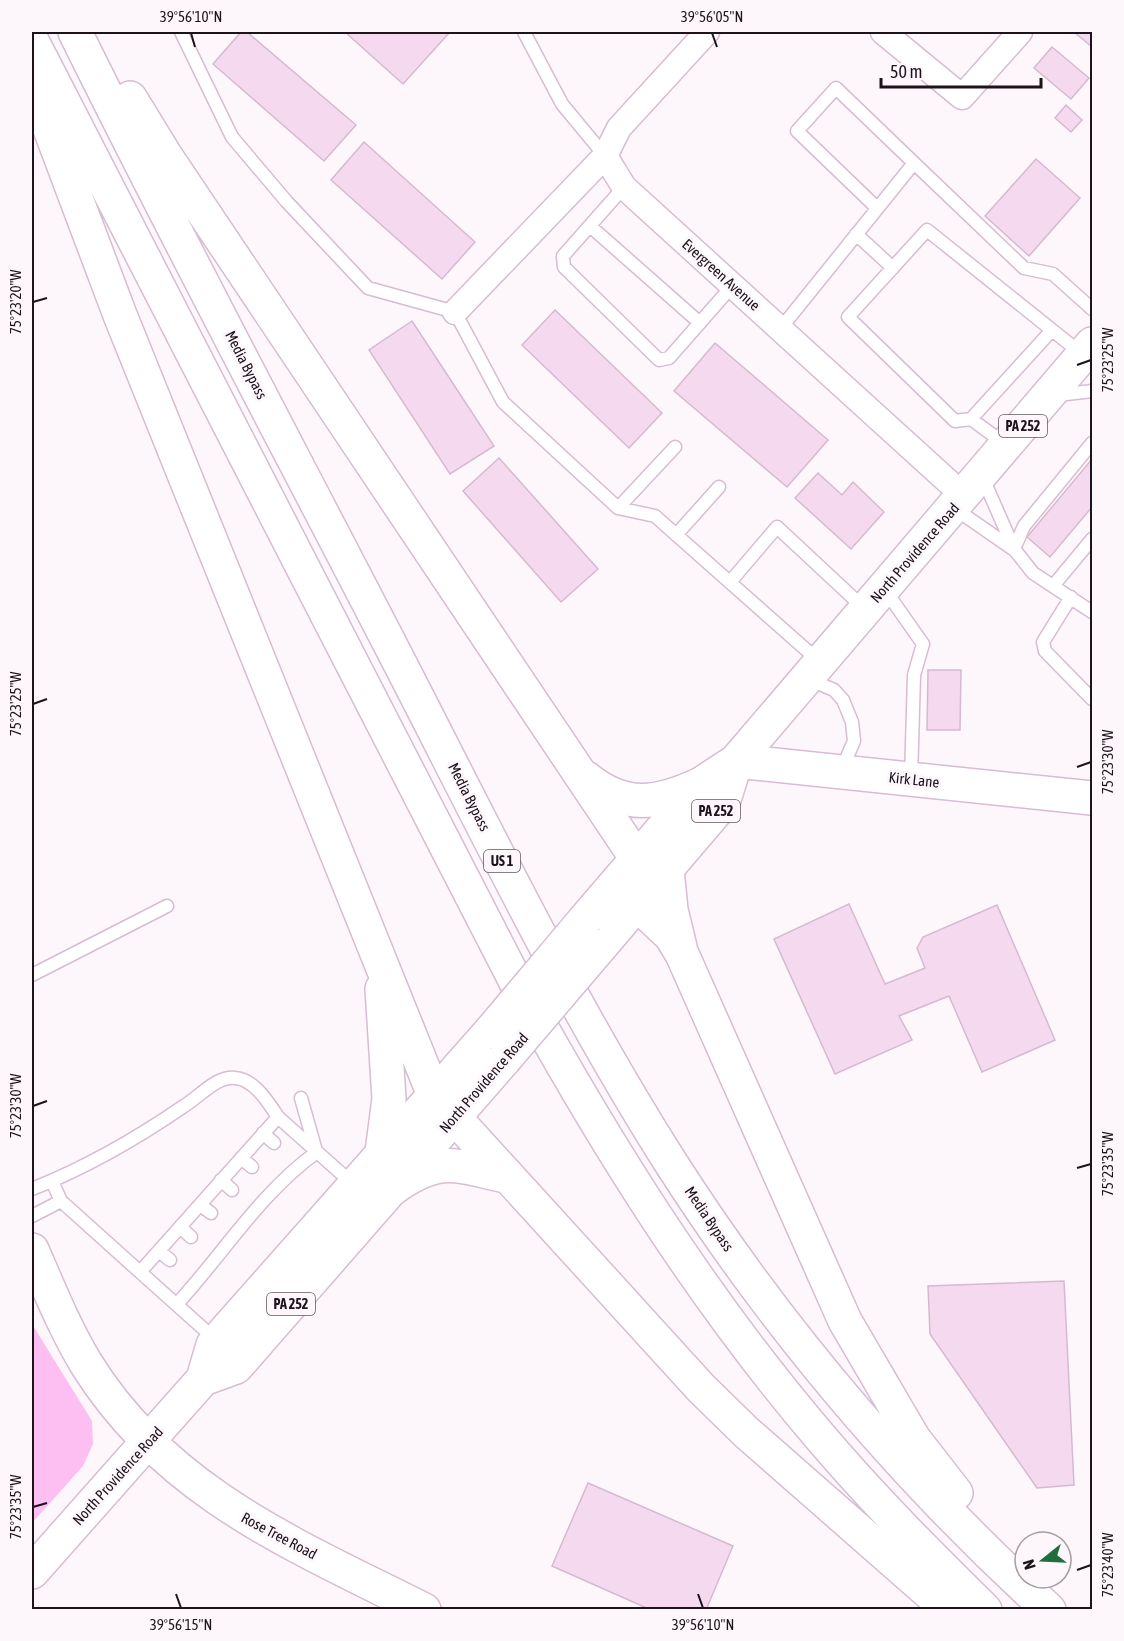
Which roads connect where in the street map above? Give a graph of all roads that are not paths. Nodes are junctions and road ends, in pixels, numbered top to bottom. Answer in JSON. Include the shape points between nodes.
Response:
{"nodes":[{"id":1,"x":75,"y":32,"type":"edge"},
{"id":2,"x":92,"y":32,"type":"edge"},
{"id":3,"x":182,"y":32,"type":"edge"},
{"id":4,"x":524,"y":32,"type":"edge"},
{"id":5,"x":707,"y":32,"type":"edge"},
{"id":6,"x":883,"y":32,"type":"edge"},
{"id":7,"x":1020,"y":32,"type":"edge"},
{"id":8,"x":32,"y":41,"type":"edge"},
{"id":9,"x":32,"y":80,"type":"edge"},
{"id":10,"x":605,"y":156,"type":"junction"},
{"id":11,"x":914,"y":163,"type":"junction"},
{"id":12,"x":624,"y":187,"type":"junction"},
{"id":13,"x":877,"y":208,"type":"junction"},
{"id":14,"x":590,"y":226,"type":"junction"},
{"id":15,"x":856,"y":234,"type":"junction"},
{"id":16,"x":892,"y":268,"type":"junction"},
{"id":17,"x":732,"y":285,"type":"junction"},
{"id":18,"x":1092,"y":309,"type":"edge"},
{"id":19,"x":455,"y":312,"type":"junction"},
{"id":20,"x":700,"y":323,"type":"junction"},
{"id":21,"x":781,"y":328,"type":"junction"},
{"id":22,"x":1052,"y":330,"type":"junction"},
{"id":23,"x":1089,"y":351,"type":"edge"},
{"id":24,"x":1092,"y":391,"type":"edge"},
{"id":25,"x":1048,"y":397,"type":"junction"},
{"id":26,"x":971,"y":419,"type":"junction"},
{"id":27,"x":1092,"y":443,"type":"edge"},
{"id":28,"x":1007,"y":445,"type":"junction"},
{"id":29,"x":675,"y":447,"type":"dead end"},
{"id":30,"x":719,"y":487,"type":"dead end"},
{"id":31,"x":967,"y":493,"type":"junction"},
{"id":32,"x":618,"y":508,"type":"junction"},
{"id":33,"x":676,"y":535,"type":"junction"},
{"id":34,"x":1092,"y":539,"type":"edge"},
{"id":35,"x":1014,"y":549,"type":"junction"},
{"id":36,"x":730,"y":582,"type":"junction"},
{"id":37,"x":1053,"y":586,"type":"junction"},
{"id":38,"x":1071,"y":597,"type":"junction"},
{"id":39,"x":875,"y":599,"type":"junction"},
{"id":40,"x":1092,"y":612,"type":"edge"},
{"id":41,"x":814,"y":670,"type":"junction"},
{"id":42,"x":1092,"y":699,"type":"edge"},
{"id":43,"x":736,"y":761,"type":"junction"},
{"id":44,"x":579,"y":772,"type":"junction"},
{"id":45,"x":840,"y":772,"type":"junction"},
{"id":46,"x":911,"y":780,"type":"junction"},
{"id":47,"x":701,"y":784,"type":"junction"},
{"id":48,"x":1089,"y":793,"type":"edge"},
{"id":49,"x":652,"y":864,"type":"junction"},
{"id":50,"x":624,"y":897,"type":"junction"},
{"id":51,"x":167,"y":906,"type":"dead end"},
{"id":52,"x":370,"y":932,"type":"junction"},
{"id":53,"x":682,"y":954,"type":"junction"},
{"id":54,"x":32,"y":975,"type":"edge"},
{"id":55,"x":301,"y":1098,"type":"dead end"},
{"id":56,"x":444,"y":1107,"type":"junction"},
{"id":57,"x":278,"y":1117,"type":"junction"},
{"id":58,"x":263,"y":1133,"type":"junction"},
{"id":59,"x":274,"y":1143,"type":"dead end"},
{"id":60,"x":316,"y":1152,"type":"junction"},
{"id":61,"x":382,"y":1152,"type":"junction"},
{"id":62,"x":241,"y":1158,"type":"junction"},
{"id":63,"x":252,"y":1167,"type":"dead end"},
{"id":64,"x":505,"y":1176,"type":"junction"},
{"id":65,"x":221,"y":1180,"type":"junction"},
{"id":66,"x":52,"y":1181,"type":"junction"},
{"id":67,"x":353,"y":1184,"type":"junction"},
{"id":68,"x":32,"y":1189,"type":"edge"},
{"id":69,"x":392,"y":1189,"type":"junction"},
{"id":70,"x":232,"y":1190,"type":"dead end"},
{"id":71,"x":61,"y":1201,"type":"junction"},
{"id":72,"x":200,"y":1204,"type":"junction"},
{"id":73,"x":211,"y":1214,"type":"dead end"},
{"id":74,"x":32,"y":1216,"type":"edge"},
{"id":75,"x":180,"y":1227,"type":"junction"},
{"id":76,"x":191,"y":1237,"type":"dead end"},
{"id":77,"x":32,"y":1251,"type":"edge"},
{"id":78,"x":159,"y":1251,"type":"junction"},
{"id":79,"x":170,"y":1260,"type":"dead end"},
{"id":80,"x":141,"y":1272,"type":"junction"},
{"id":81,"x":177,"y":1304,"type":"junction"},
{"id":82,"x":217,"y":1341,"type":"junction"},
{"id":83,"x":203,"y":1379,"type":"junction"},
{"id":84,"x":148,"y":1442,"type":"junction"},
{"id":85,"x":1013,"y":1559,"type":"edge"},
{"id":86,"x":32,"y":1572,"type":"edge"},
{"id":87,"x":1038,"y":1590,"type":"edge"},
{"id":88,"x":424,"y":1610,"type":"edge"},
{"id":89,"x":949,"y":1610,"type":"edge"},
{"id":90,"x":985,"y":1610,"type":"edge"},
{"id":91,"x":1049,"y":1610,"type":"edge"},
{"id":92,"x":1055,"y":1610,"type":"edge"}],
"edges":[{"from":1,"to":91,"type":"main road","name":"Media Bypass","number":"US 1","via":[[548,949],[669,1160],[758,1288],[854,1411],[962,1527]]},
{"from":2,"to":44,"type":"main road","via":[[165,155]]},
{"from":3,"to":19,"type":"lane","via":[[232,137],[368,288]]},
{"from":4,"to":10,"type":"lane","via":[[562,104]]},
{"from":5,"to":10,"type":"street","via":[[619,129]]},
{"from":6,"to":7,"type":"street","via":[[962,97]]},
{"from":8,"to":90,"type":"main road","number":"US 1","via":[[515,980],[609,1144],[676,1249],[771,1377],[876,1500]]},
{"from":9,"to":52,"type":"main road","via":[[120,315]]},
{"from":10,"to":12,"type":"street","name":"Evergreen Avenue"},
{"from":10,"to":19,"type":"street"},
{"from":11,"to":13,"type":"lane"},
{"from":11,"to":13,"type":"lane","via":[[836,88],[797,131]]},
{"from":11,"to":18,"type":"lane","via":[[1024,267],[1053,274]]},
{"from":12,"to":14,"type":"lane"},
{"from":12,"to":17,"type":"street","name":"Evergreen Avenue"},
{"from":13,"to":15,"type":"lane"},
{"from":14,"to":20,"type":"lane"},
{"from":14,"to":20,"type":"lane","via":[[563,256],[564,267],[659,360],[669,358]]},
{"from":15,"to":16,"type":"lane"},
{"from":15,"to":21,"type":"lane"},
{"from":16,"to":22,"type":"lane","via":[[927,230]]},
{"from":16,"to":26,"type":"lane","via":[[848,317],[955,420]]},
{"from":17,"to":20,"type":"lane"},
{"from":17,"to":21,"type":"street","name":"Evergreen Avenue"},
{"from":19,"to":32,"type":"lane","via":[[503,402]]},
{"from":21,"to":31,"type":"street","name":"Evergreen Avenue"},
{"from":22,"to":23,"type":"lane"},
{"from":22,"to":26,"type":"lane"},
{"from":23,"to":25,"type":"main road","name":"North Providence Road","number":"PA 252"},
{"from":24,"to":25,"type":"lane"},
{"from":25,"to":28,"type":"main road","name":"North Providence Road","number":"PA 252"},
{"from":26,"to":28,"type":"lane"},
{"from":27,"to":35,"type":"lane","via":[[1024,526]]},
{"from":28,"to":31,"type":"main road","name":"North Providence Road","number":"PA 252"},
{"from":29,"to":32,"type":"lane"},
{"from":30,"to":33,"type":"lane"},
{"from":31,"to":35,"type":"lane"},
{"from":31,"to":35,"type":"lane"},
{"from":31,"to":39,"type":"main road","name":"North Providence Road","number":"PA 252"},
{"from":32,"to":33,"type":"lane","via":[[655,516]]},
{"from":33,"to":36,"type":"lane"},
{"from":34,"to":37,"type":"lane"},
{"from":35,"to":37,"type":"lane","via":[[1033,573]]},
{"from":36,"to":39,"type":"lane","via":[[777,527]]},
{"from":36,"to":41,"type":"lane"},
{"from":37,"to":38,"type":"lane"},
{"from":38,"to":40,"type":"lane"},
{"from":38,"to":42,"type":"lane","via":[[1042,642],[1045,651]]},
{"from":39,"to":41,"type":"main road","name":"North Providence Road","number":"PA 252"},
{"from":39,"to":46,"type":"lane","via":[[923,644],[914,675]]},
{"from":41,"to":43,"type":"main road","name":"North Providence Road","number":"PA 252"},
{"from":41,"to":45,"type":"lane","via":[[843,700],[852,722],[854,741]]},
{"from":43,"to":45,"type":"main road","name":"Kirk Lane"},
{"from":43,"to":47,"type":"main road","name":"North Providence Road","number":"PA 252"},
{"from":43,"to":49,"type":"main road","name":"North Providence Road","number":"PA 252","via":[[723,803]]},
{"from":44,"to":47,"type":"main road","via":[[598,788],[637,801],[676,796]]},
{"from":44,"to":49,"type":"main road"},
{"from":45,"to":46,"type":"main road","name":"Kirk Lane"},
{"from":46,"to":48,"type":"main road","name":"Kirk Lane"},
{"from":47,"to":49,"type":"main road","name":"North Providence Road","number":"PA 252"},
{"from":49,"to":50,"type":"main road"},
{"from":49,"to":53,"type":"main road","via":[[671,910]]},
{"from":50,"to":53,"type":"main road","via":[[665,930]]},
{"from":50,"to":56,"type":"main road","name":"North Providence Road","number":"PA 252","bridge":true},
{"from":51,"to":54,"type":"lane"},
{"from":52,"to":56,"type":"main road"},
{"from":52,"to":61,"type":"main road","via":[[385,1010],[388,1099]]},
{"from":53,"to":85,"type":"main road","via":[[824,1278],[867,1362],[914,1439]]},
{"from":55,"to":60,"type":"lane"},
{"from":56,"to":61,"type":"main road","name":"North Providence Road","number":"PA 252"},
{"from":56,"to":64,"type":"main road"},
{"from":56,"to":69,"type":"main road","name":"North Providence Road","number":"PA 252"},
{"from":57,"to":58,"type":"lane"},
{"from":57,"to":60,"type":"lane"},
{"from":57,"to":66,"type":"lane","via":[[266,1098],[249,1084],[235,1078],[217,1082],[136,1137]]},
{"from":58,"to":59,"type":"lane"},
{"from":58,"to":62,"type":"lane"},
{"from":60,"to":67,"type":"lane"},
{"from":60,"to":81,"type":"lane","via":[[295,1162],[252,1208]]},
{"from":61,"to":67,"type":"main road","name":"North Providence Road","number":"PA 252"},
{"from":62,"to":63,"type":"lane"},
{"from":62,"to":65,"type":"lane"},
{"from":64,"to":69,"type":"main road","via":[[438,1165],[414,1174]]},
{"from":64,"to":89,"type":"main road","via":[[746,1432]]},
{"from":65,"to":70,"type":"lane"},
{"from":65,"to":72,"type":"lane"},
{"from":66,"to":68,"type":"lane"},
{"from":66,"to":71,"type":"lane"},
{"from":67,"to":82,"type":"main road","name":"North Providence Road","number":"PA 252"},
{"from":69,"to":83,"type":"main road","name":"North Providence Road","number":"PA 252","via":[[236,1367]]},
{"from":71,"to":74,"type":"lane"},
{"from":71,"to":80,"type":"lane"},
{"from":72,"to":73,"type":"lane"},
{"from":72,"to":75,"type":"lane"},
{"from":75,"to":76,"type":"lane"},
{"from":75,"to":78,"type":"lane"},
{"from":77,"to":84,"type":"main road","name":"Rose Tree Road","via":[[87,1365]]},
{"from":78,"to":79,"type":"lane"},
{"from":78,"to":80,"type":"lane"},
{"from":80,"to":81,"type":"lane"},
{"from":81,"to":82,"type":"lane"},
{"from":82,"to":83,"type":"main road","name":"North Providence Road","number":"PA 252"},
{"from":83,"to":84,"type":"main road","name":"North Providence Road","number":"PA 252"},
{"from":84,"to":86,"type":"main road","name":"North Providence Road","number":"PA 252"},
{"from":84,"to":88,"type":"main road","name":"Rose Tree Road","via":[[181,1473],[249,1521]]},
{"from":87,"to":92,"type":"main road"}]}
